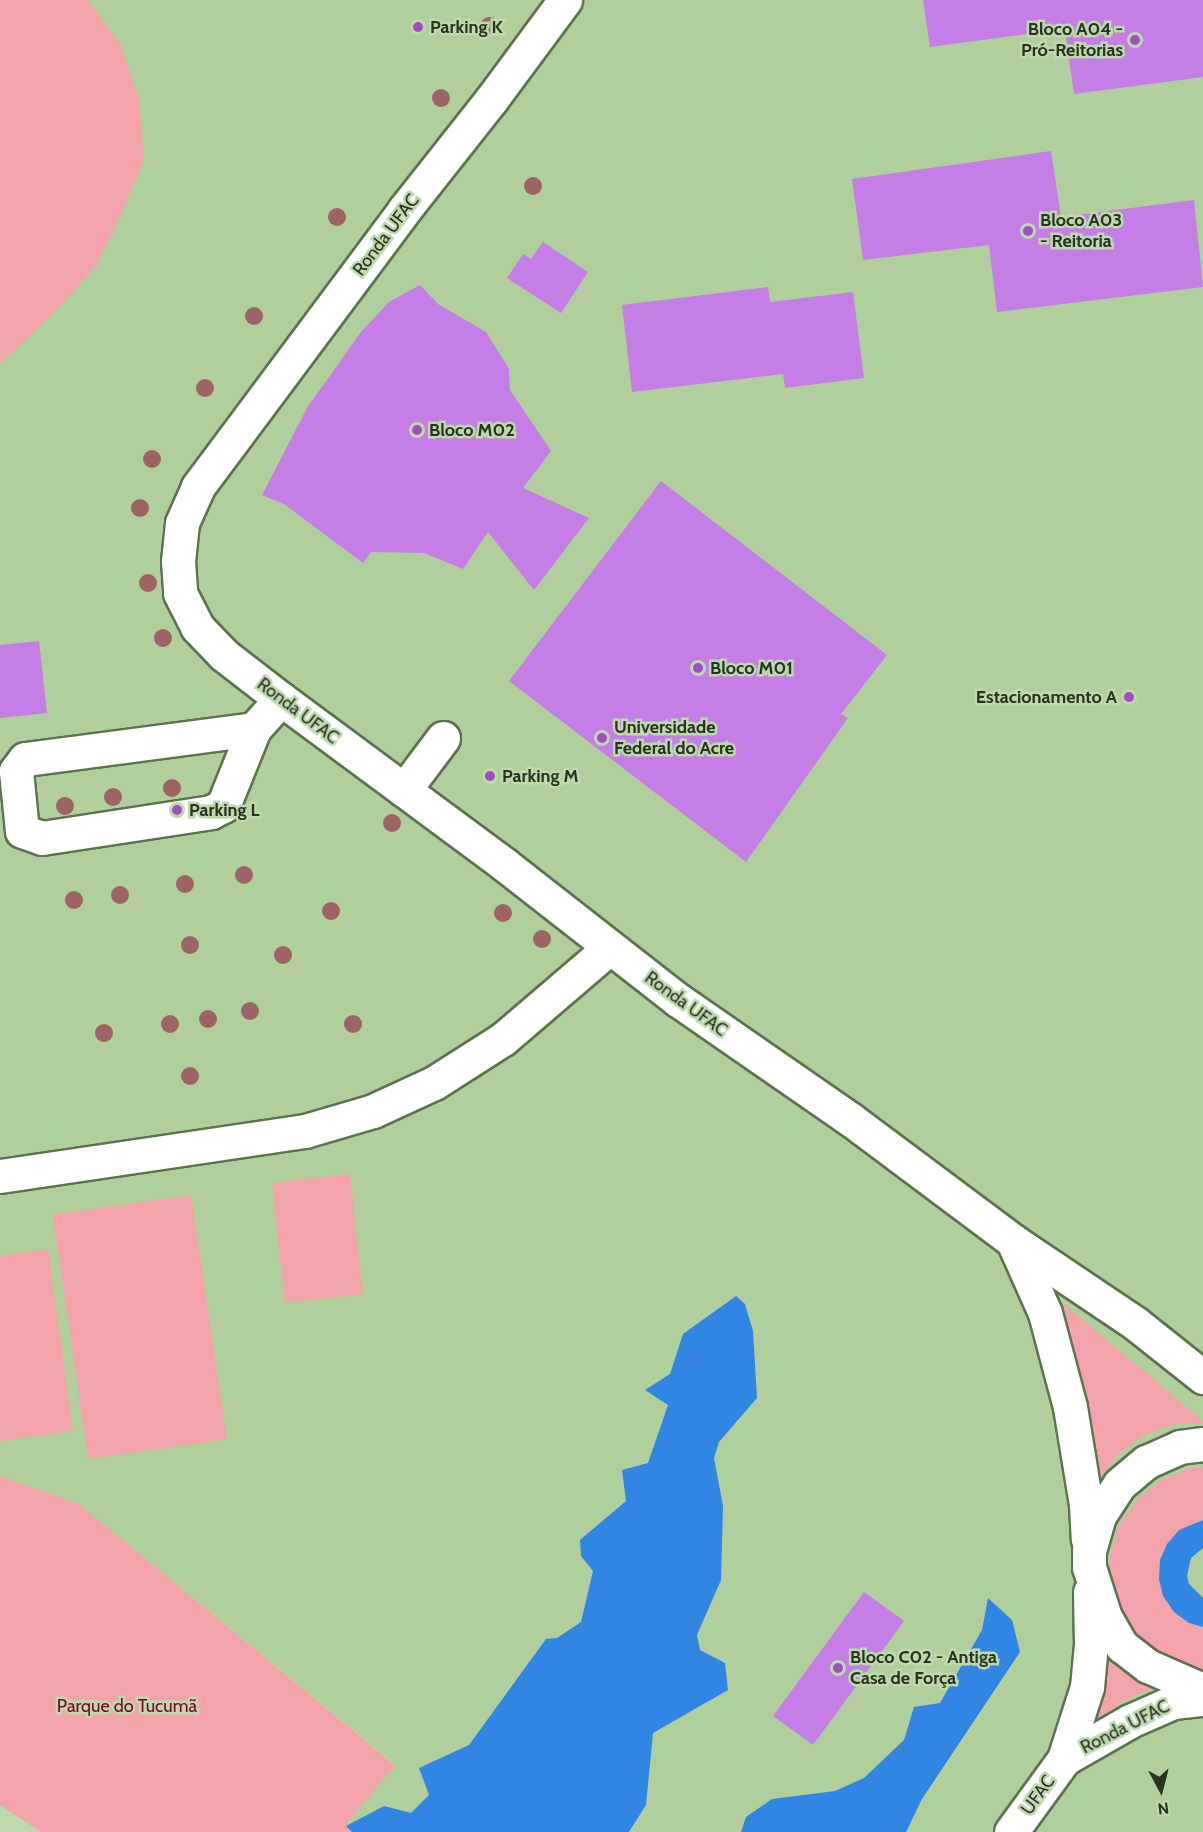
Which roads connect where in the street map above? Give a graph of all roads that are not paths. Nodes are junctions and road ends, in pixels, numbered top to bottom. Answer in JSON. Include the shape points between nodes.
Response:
{"nodes":[{"id":1,"x":565,"y":0,"type":"edge"},
{"id":2,"x":281,"y":699,"type":"junction"},
{"id":3,"x":254,"y":729,"type":"junction"},
{"id":4,"x":443,"y":738,"type":"dead end"},
{"id":5,"x":404,"y":790,"type":"junction"},
{"id":6,"x":609,"y":948,"type":"junction"},
{"id":7,"x":0,"y":1176,"type":"edge"},
{"id":8,"x":1013,"y":1240,"type":"junction"},
{"id":9,"x":1203,"y":1377,"type":"edge"},
{"id":10,"x":1203,"y":1444,"type":"edge"},
{"id":11,"x":1089,"y":1558,"type":"junction"},
{"id":12,"x":1203,"y":1690,"type":"edge"},
{"id":13,"x":1203,"y":1699,"type":"edge"},
{"id":14,"x":1064,"y":1758,"type":"junction"},
{"id":15,"x":1011,"y":1832,"type":"edge"}],
"edges":[{"from":1,"to":2,"type":"street","name":"Ronda UFAC","via":[[198,487],[182,523],[180,593],[197,627],[224,655]]},
{"from":2,"to":3,"type":"street"},
{"from":2,"to":5,"type":"street","name":"Ronda UFAC"},
{"from":3,"to":3,"type":"street","via":[[25,759],[16,771],[22,831],[42,838],[211,812],[223,806]]},
{"from":4,"to":5,"type":"street"},
{"from":5,"to":6,"type":"street","name":"Ronda UFAC"},
{"from":6,"to":7,"type":"street","via":[[503,1039],[434,1083],[373,1111],[305,1131]]},
{"from":6,"to":8,"type":"street","name":"Ronda UFAC"},
{"from":8,"to":9,"type":"street","name":"Ronda UFAC","via":[[1135,1323]]},
{"from":8,"to":11,"type":"street","name":"Ronda UFAC","via":[[1045,1313],[1071,1407],[1086,1505]]},
{"from":10,"to":11,"type":"street","via":[[1180,1447],[1146,1462],[1119,1485],[1099,1516]]},
{"from":11,"to":12,"type":"street","via":[[1105,1617],[1122,1646],[1148,1666]]},
{"from":11,"to":14,"type":"street","name":"Ronda UFAC","via":[[1091,1644],[1087,1687]]},
{"from":13,"to":14,"type":"street","name":"Ronda UFAC","via":[[1173,1702]]},
{"from":14,"to":15,"type":"street","name":"UFAC"}]}
